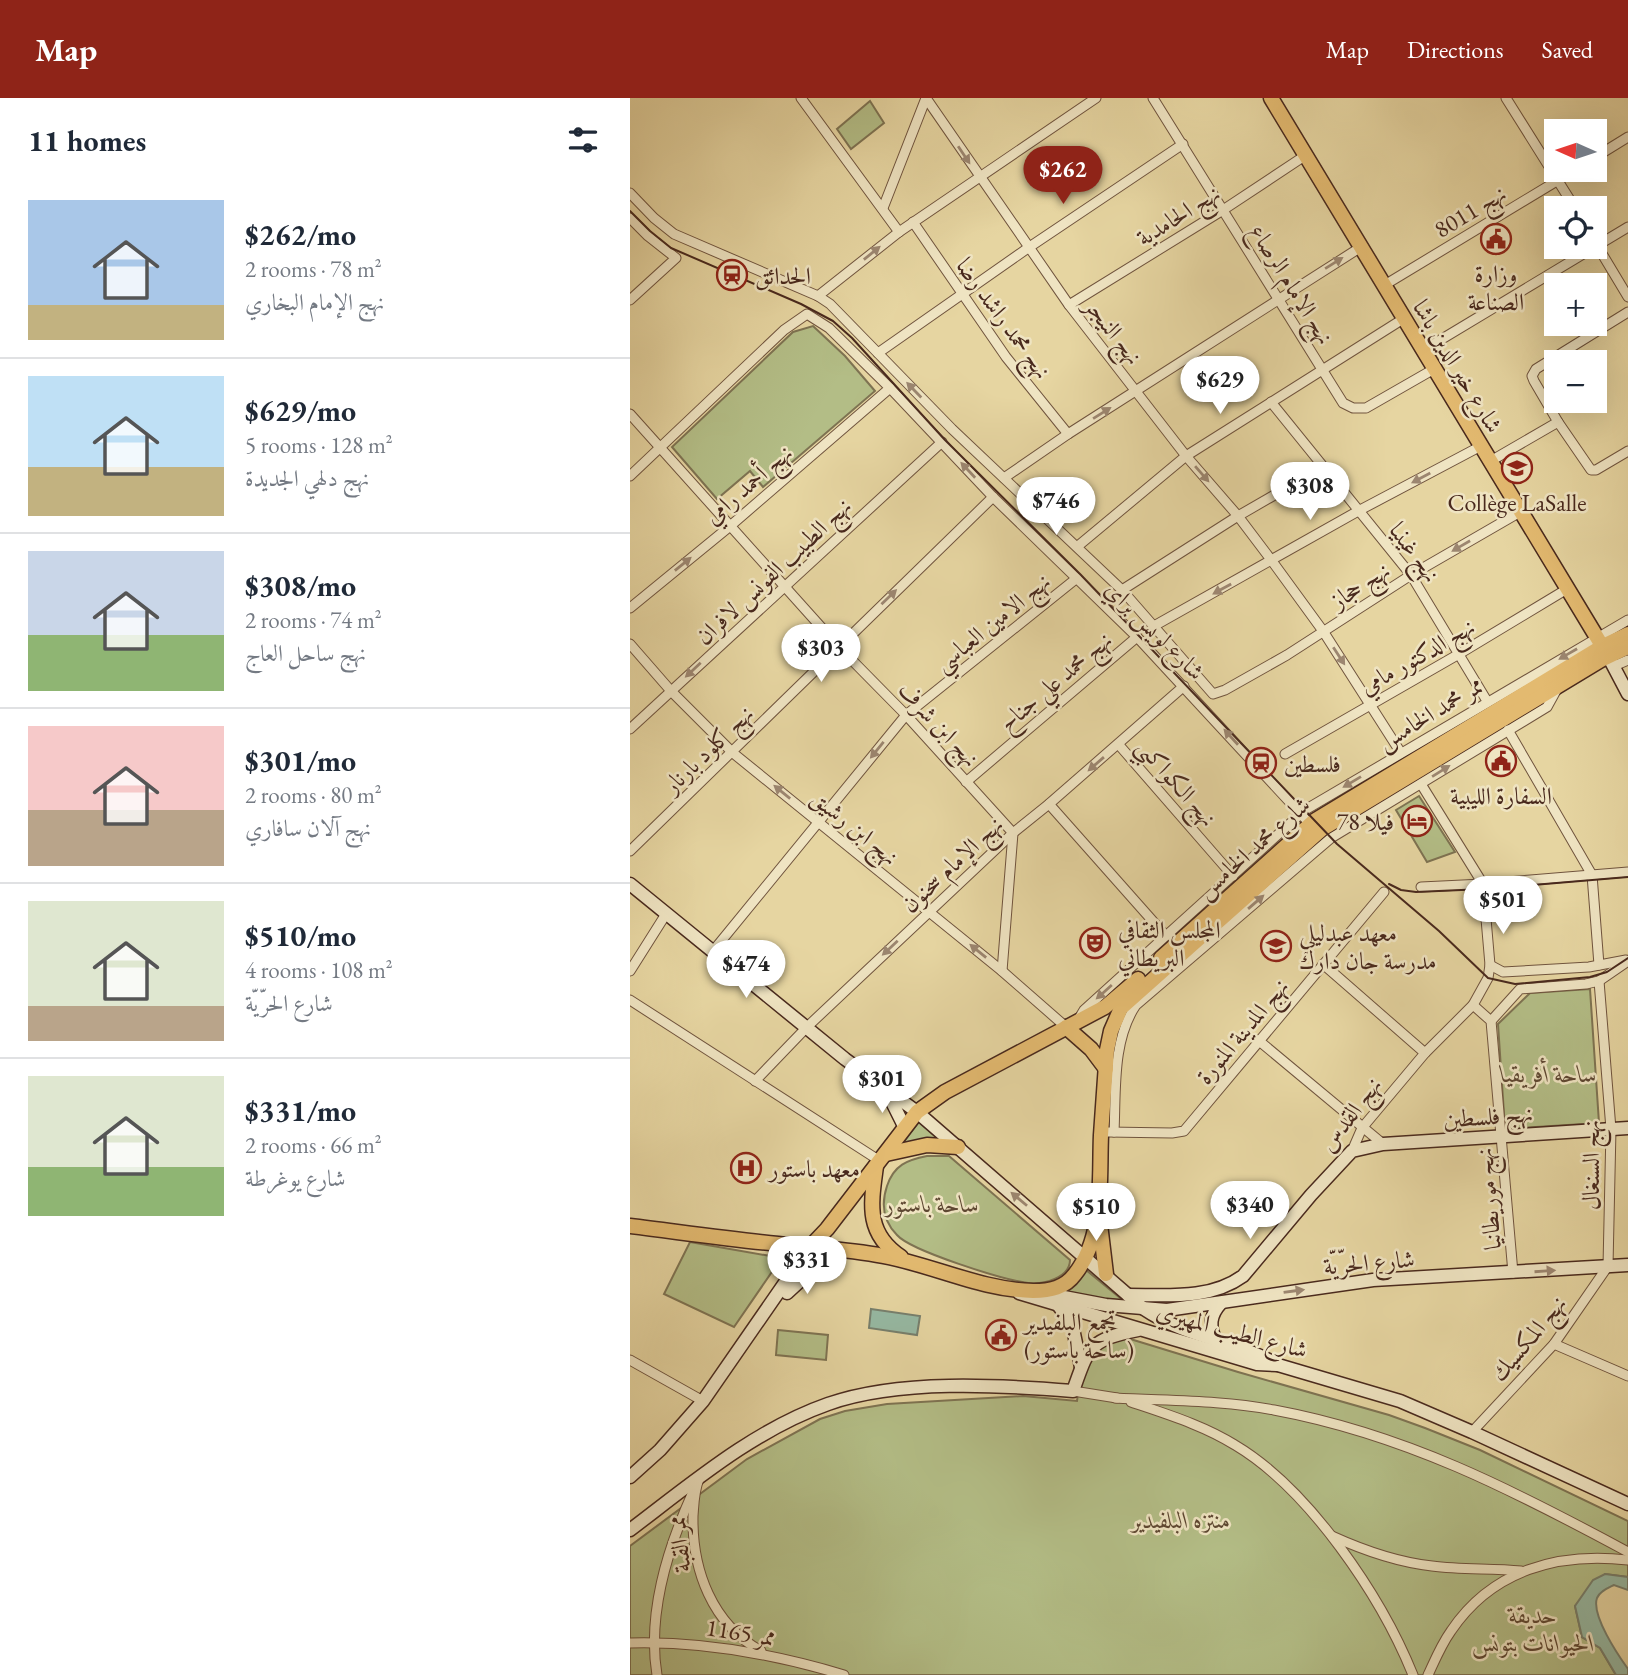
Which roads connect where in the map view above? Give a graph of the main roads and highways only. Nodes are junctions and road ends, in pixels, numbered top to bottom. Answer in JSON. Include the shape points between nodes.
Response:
{"nodes":[{"id":1,"x":1271,"y":98,"type":"edge"},
{"id":2,"x":1628,"y":634,"type":"edge"},
{"id":3,"x":1628,"y":647,"type":"edge"},
{"id":4,"x":1605,"y":651,"type":"junction"},
{"id":5,"x":1628,"y":694,"type":"edge"},
{"id":6,"x":630,"y":884,"type":"edge"},
{"id":7,"x":1072,"y":1025,"type":"junction"},
{"id":8,"x":1106,"y":1069,"type":"junction"},
{"id":9,"x":884,"y":1088,"type":"junction"},
{"id":10,"x":917,"y":1112,"type":"junction"},
{"id":11,"x":905,"y":1128,"type":"junction"},
{"id":12,"x":1628,"y":1128,"type":"edge"},
{"id":13,"x":958,"y":1147,"type":"junction"},
{"id":14,"x":1352,"y":1152,"type":"joint"},
{"id":15,"x":881,"y":1160,"type":"junction"},
{"id":16,"x":1097,"y":1207,"type":"junction"},
{"id":17,"x":630,"y":1226,"type":"edge"},
{"id":18,"x":809,"y":1248,"type":"junction"},
{"id":19,"x":845,"y":1250,"type":"junction"},
{"id":20,"x":1086,"y":1257,"type":"junction"},
{"id":21,"x":904,"y":1259,"type":"junction"},
{"id":22,"x":1628,"y":1265,"type":"edge"},
{"id":23,"x":1106,"y":1274,"type":"junction"},
{"id":24,"x":1242,"y":1276,"type":"junction"},
{"id":25,"x":995,"y":1286,"type":"junction"},
{"id":26,"x":1033,"y":1291,"type":"junction"},
{"id":27,"x":1128,"y":1295,"type":"junction"},
{"id":28,"x":1255,"y":1296,"type":"junction"},
{"id":29,"x":1221,"y":1303,"type":"junction"},
{"id":30,"x":1058,"y":1305,"type":"junction"},
{"id":31,"x":1144,"y":1309,"type":"junction"},
{"id":32,"x":758,"y":1324,"type":"junction"},
{"id":33,"x":1142,"y":1329,"type":"junction"},
{"id":34,"x":1217,"y":1342,"type":"junction"},
{"id":35,"x":1278,"y":1365,"type":"junction"},
{"id":36,"x":1081,"y":1367,"type":"junction"},
{"id":37,"x":630,"y":1478,"type":"edge"},
{"id":38,"x":1628,"y":1504,"type":"edge"},
{"id":39,"x":630,"y":1530,"type":"edge"}],
"edges":[{"from":1,"to":4,"type":"main road","name":"شارع خير الدين باشا"},
{"from":2,"to":4,"type":"main road","name":"شارع محمد الخامس"},
{"from":3,"to":4,"type":"main road","name":"شارع محمد الخامس"},
{"from":4,"to":5,"type":"main road"},
{"from":4,"to":7,"type":"main road","name":"شارع محمد الخامس","via":[[1306,819],[1112,1002]]},
{"from":4,"to":8,"type":"main road","name":"شارع محمد الخامس","via":[[1559,685],[1322,829],[1121,1008],[1111,1031]]},
{"from":6,"to":9,"type":"main road"},
{"from":7,"to":8,"type":"main road"},
{"from":7,"to":10,"type":"main road","name":"شارع محمد الخامس","via":[[945,1091]]},
{"from":8,"to":16,"type":"main road","name":"شارع محمد الخامس","via":[[1107,1132]]},
{"from":9,"to":10,"type":"main road"},
{"from":9,"to":11,"type":"main road"},
{"from":10,"to":11,"type":"main road","name":"شارع محمد الخامس"},
{"from":10,"to":13,"type":"main road"},
{"from":11,"to":15,"type":"main road","name":"شارع محمد الخامس"},
{"from":12,"to":14,"type":"main road","name":"نهج فلسطين","via":[[1382,1144]]},
{"from":13,"to":15,"type":"main road","via":[[927,1145]]},
{"from":20,"to":13,"type":"main road","one_way":true},
{"from":14,"to":24,"type":"main road","name":"نهج القدس"},
{"from":15,"to":18,"type":"main road","name":"شارع محمد الخامس"},
{"from":15,"to":21,"type":"main road","via":[[872,1220],[891,1251]]},
{"from":16,"to":20,"type":"main road"},
{"from":16,"to":23,"type":"main road"},
{"from":17,"to":18,"type":"main road","name":"شارع الطيب المهيري"},
{"from":18,"to":19,"type":"main road","name":"شارع الطيب المهيري"},
{"from":18,"to":32,"type":"main road"},
{"from":19,"to":21,"type":"main road","name":"شارع الطيب المهيري"},
{"from":19,"to":32,"type":"main road","via":[[815,1265]]},
{"from":20,"to":23,"type":"main road"},
{"from":20,"to":26,"type":"main road","via":[[1065,1284]]},
{"from":21,"to":25,"type":"main road","name":"شارع الطيب المهيري"},
{"from":28,"to":22,"type":"main road","name":"شارع الحرّيّة","one_way":true,"via":[[1373,1280]]},
{"from":23,"to":27,"type":"main road"},
{"from":24,"to":27,"type":"main road","name":"نهج القدس","via":[[1212,1291]]},
{"from":24,"to":28,"type":"main road","via":[[1244,1286]]},
{"from":25,"to":26,"type":"main road"},
{"from":25,"to":30,"type":"main road","name":"شارع الطيب المهيري"},
{"from":26,"to":31,"type":"main road","name":"شارع الحرّيّة"},
{"from":27,"to":31,"type":"main road"},
{"from":28,"to":29,"type":"main road","name":"شارع الحرّيّة"},
{"from":29,"to":31,"type":"main road","name":"شارع الحرّيّة"},
{"from":29,"to":34,"type":"main road","via":[[1211,1326]]},
{"from":30,"to":33,"type":"main road","name":"شارع الطيب المهيري"},
{"from":30,"to":36,"type":"main road","via":[[1072,1324]]},
{"from":31,"to":34,"type":"main road"},
{"from":32,"to":37,"type":"main road","via":[[703,1401]]},
{"from":33,"to":35,"type":"main road","name":"شارع الطيب المهيري","via":[[1257,1364]]},
{"from":33,"to":36,"type":"main road","via":[[1098,1342]]},
{"from":34,"to":35,"type":"main road","via":[[1259,1354]]},
{"from":35,"to":38,"type":"main road","name":"شارع الطيب المهيري","via":[[1400,1401]]},
{"from":36,"to":39,"type":"main road","via":[[1073,1391],[955,1387],[830,1403],[758,1437]]}]}
